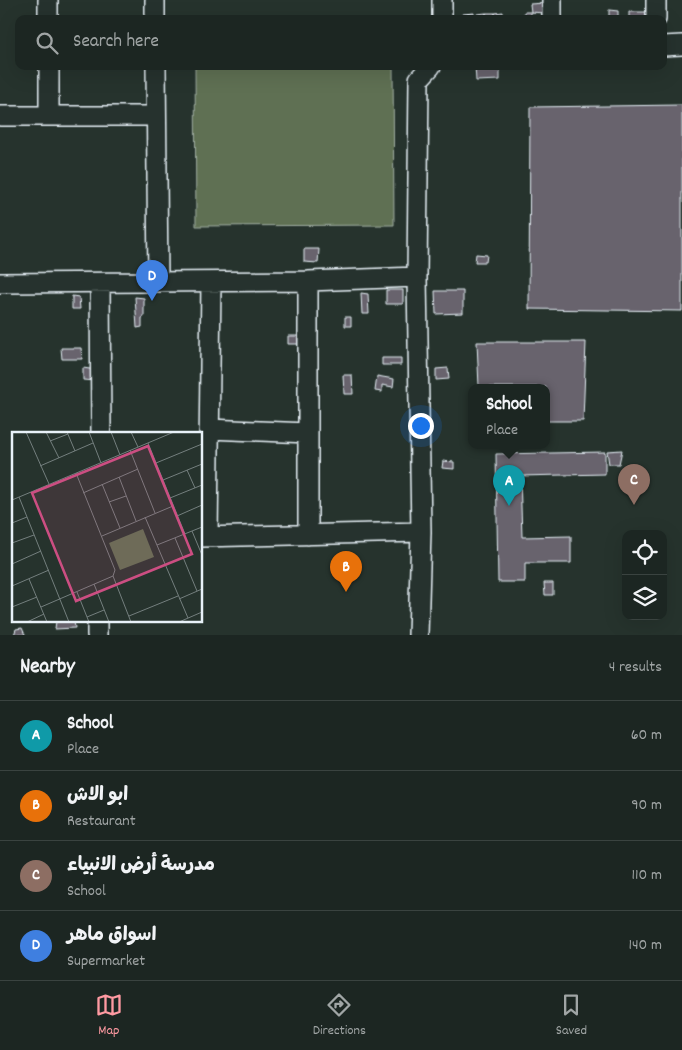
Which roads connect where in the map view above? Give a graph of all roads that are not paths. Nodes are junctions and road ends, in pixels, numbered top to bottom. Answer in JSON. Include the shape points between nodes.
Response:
{"nodes":[{"id":1,"x":48,"y":0,"type":"edge"},
{"id":2,"x":155,"y":0,"type":"edge"},
{"id":3,"x":442,"y":0,"type":"edge"},
{"id":4,"x":552,"y":0,"type":"edge"},
{"id":5,"x":656,"y":0,"type":"edge"},
{"id":6,"x":48,"y":15,"type":"edge"},
{"id":7,"x":155,"y":15,"type":"edge"},
{"id":8,"x":442,"y":15,"type":"edge"},
{"id":9,"x":552,"y":15,"type":"edge"},
{"id":10,"x":656,"y":15,"type":"edge"},
{"id":11,"x":682,"y":45,"type":"edge"},
{"id":12,"x":667,"y":46,"type":"edge"},
{"id":13,"x":49,"y":70,"type":"edge"},
{"id":14,"x":156,"y":70,"type":"edge"},
{"id":15,"x":427,"y":70,"type":"edge"},
{"id":16,"x":0,"y":116,"type":"edge"},
{"id":17,"x":49,"y":116,"type":"junction"},
{"id":18,"x":156,"y":116,"type":"junction"},
{"id":19,"x":417,"y":277,"type":"junction"},
{"id":20,"x":308,"y":281,"type":"junction"},
{"id":21,"x":158,"y":282,"type":"junction"},
{"id":22,"x":210,"y":282,"type":"junction"},
{"id":23,"x":0,"y":283,"type":"edge"},
{"id":24,"x":100,"y":283,"type":"junction"},
{"id":25,"x":209,"y":429,"type":"junction"},
{"id":26,"x":101,"y":432,"type":"edge"},
{"id":27,"x":308,"y":433,"type":"junction"},
{"id":28,"x":421,"y":532,"type":"junction"},
{"id":29,"x":308,"y":535,"type":"junction"},
{"id":30,"x":205,"y":537,"type":"edge"},
{"id":31,"x":97,"y":622,"type":"edge"},
{"id":32,"x":97,"y":635,"type":"edge"},
{"id":33,"x":418,"y":635,"type":"edge"}],
"edges":[{"from":1,"to":6,"type":"street"},
{"from":2,"to":7,"type":"street"},
{"from":3,"to":8,"type":"street"},
{"from":4,"to":9,"type":"street"},
{"from":5,"to":10,"type":"street"},
{"from":11,"to":12,"type":"street"},
{"from":13,"to":17,"type":"street"},
{"from":14,"to":18,"type":"street"},
{"from":15,"to":19,"type":"street","via":[[419,79]]},
{"from":16,"to":17,"type":"street"},
{"from":17,"to":18,"type":"street"},
{"from":18,"to":21,"type":"street"},
{"from":19,"to":20,"type":"street"},
{"from":19,"to":28,"type":"street"},
{"from":20,"to":22,"type":"street"},
{"from":20,"to":27,"type":"street"},
{"from":21,"to":22,"type":"street"},
{"from":21,"to":24,"type":"street"},
{"from":22,"to":25,"type":"street"},
{"from":23,"to":24,"type":"street"},
{"from":24,"to":26,"type":"street"},
{"from":25,"to":27,"type":"street"},
{"from":25,"to":30,"type":"street"},
{"from":27,"to":29,"type":"street"},
{"from":28,"to":29,"type":"street"},
{"from":28,"to":33,"type":"street"},
{"from":29,"to":30,"type":"street"},
{"from":31,"to":32,"type":"street"}]}
